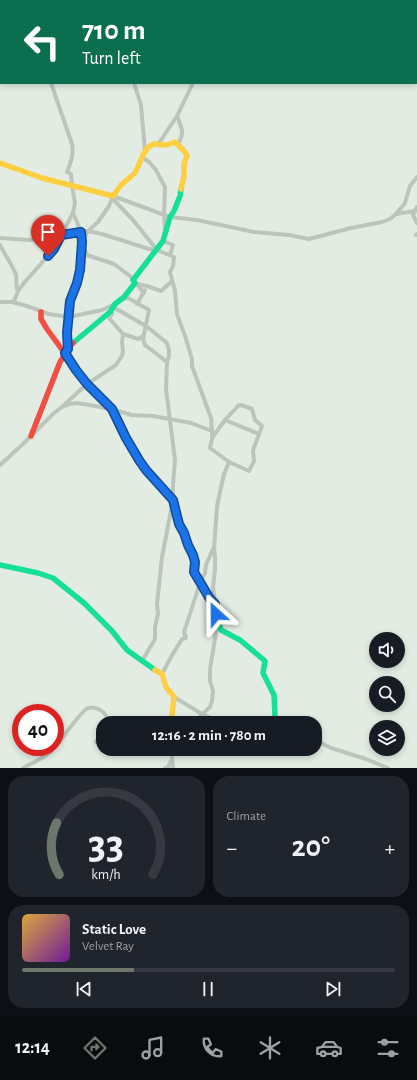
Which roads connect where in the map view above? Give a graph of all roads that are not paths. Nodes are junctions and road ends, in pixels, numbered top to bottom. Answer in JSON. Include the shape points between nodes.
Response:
{"nodes":[{"id":1,"x":51,"y":84,"type":"edge"},
{"id":2,"x":134,"y":84,"type":"edge"},
{"id":3,"x":193,"y":84,"type":"edge"},
{"id":4,"x":177,"y":116,"type":"junction"},
{"id":5,"x":178,"y":144,"type":"junction"},
{"id":6,"x":153,"y":145,"type":"junction"},
{"id":7,"x":143,"y":154,"type":"junction"},
{"id":8,"x":0,"y":163,"type":"edge"},
{"id":9,"x":417,"y":178,"type":"edge"},
{"id":10,"x":72,"y":186,"type":"junction"},
{"id":11,"x":111,"y":197,"type":"junction"},
{"id":12,"x":405,"y":203,"type":"junction"},
{"id":13,"x":408,"y":211,"type":"junction"},
{"id":14,"x":415,"y":211,"type":"edge"},
{"id":15,"x":73,"y":214,"type":"junction"},
{"id":16,"x":396,"y":214,"type":"junction"},
{"id":17,"x":164,"y":215,"type":"junction"},
{"id":18,"x":170,"y":217,"type":"junction"},
{"id":19,"x":417,"y":223,"type":"edge"},
{"id":20,"x":88,"y":231,"type":"junction"},
{"id":21,"x":166,"y":231,"type":"junction"},
{"id":22,"x":81,"y":232,"type":"junction"},
{"id":23,"x":61,"y":235,"type":"junction"},
{"id":24,"x":0,"y":238,"type":"edge"},
{"id":25,"x":163,"y":241,"type":"junction"},
{"id":26,"x":82,"y":242,"type":"junction"},
{"id":27,"x":0,"y":245,"type":"edge"},
{"id":28,"x":157,"y":250,"type":"junction"},
{"id":29,"x":170,"y":255,"type":"junction"},
{"id":30,"x":172,"y":281,"type":"junction"},
{"id":31,"x":135,"y":283,"type":"junction"},
{"id":32,"x":146,"y":286,"type":"junction"},
{"id":33,"x":18,"y":291,"type":"junction"},
{"id":34,"x":144,"y":293,"type":"junction"},
{"id":35,"x":0,"y":302,"type":"edge"},
{"id":36,"x":12,"y":302,"type":"junction"},
{"id":37,"x":137,"y":304,"type":"junction"},
{"id":38,"x":113,"y":307,"type":"junction"},
{"id":39,"x":41,"y":312,"type":"junction"},
{"id":40,"x":69,"y":317,"type":"junction"},
{"id":41,"x":146,"y":326,"type":"junction"},
{"id":42,"x":123,"y":334,"type":"junction"},
{"id":43,"x":144,"y":335,"type":"junction"},
{"id":44,"x":67,"y":351,"type":"junction"},
{"id":45,"x":167,"y":362,"type":"junction"},
{"id":46,"x":87,"y":384,"type":"junction"},
{"id":47,"x":62,"y":407,"type":"junction"},
{"id":48,"x":112,"y":409,"type":"junction"},
{"id":49,"x":171,"y":420,"type":"junction"},
{"id":50,"x":226,"y":420,"type":"junction"},
{"id":51,"x":212,"y":431,"type":"junction"},
{"id":52,"x":259,"y":434,"type":"junction"},
{"id":53,"x":31,"y":436,"type":"junction"},
{"id":54,"x":212,"y":439,"type":"junction"},
{"id":55,"x":229,"y":462,"type":"junction"},
{"id":56,"x":0,"y":465,"type":"edge"},
{"id":57,"x":173,"y":500,"type":"junction"},
{"id":58,"x":214,"y":549,"type":"junction"},
{"id":59,"x":0,"y":565,"type":"edge"},
{"id":60,"x":200,"y":583,"type":"junction"},
{"id":61,"x":215,"y":604,"type":"junction"},
{"id":62,"x":216,"y":614,"type":"junction"},
{"id":63,"x":142,"y":660,"type":"junction"},
{"id":64,"x":162,"y":674,"type":"junction"},
{"id":65,"x":174,"y":697,"type":"junction"},
{"id":66,"x":202,"y":714,"type":"junction"},
{"id":67,"x":106,"y":716,"type":"edge"},
{"id":68,"x":172,"y":716,"type":"edge"},
{"id":69,"x":207,"y":716,"type":"edge"},
{"id":70,"x":275,"y":716,"type":"edge"},
{"id":71,"x":64,"y":736,"type":"edge"},
{"id":72,"x":322,"y":744,"type":"edge"},
{"id":73,"x":45,"y":756,"type":"edge"},
{"id":74,"x":171,"y":759,"type":"joint"},
{"id":75,"x":23,"y":768,"type":"edge"},
{"id":76,"x":165,"y":768,"type":"edge"},
{"id":77,"x":173,"y":768,"type":"edge"},
{"id":78,"x":388,"y":768,"type":"edge"}],
"edges":[{"from":1,"to":10,"type":"street","via":[[72,144],[73,151],[67,172],[71,174]]},
{"from":2,"to":7,"type":"street","via":[[141,105]]},
{"from":3,"to":4,"type":"street"},
{"from":4,"to":5,"type":"street","via":[[183,132]]},
{"from":4,"to":6,"type":"street","via":[[159,143]]},
{"from":5,"to":6,"type":"street","via":[[172,142],[166,145]]},
{"from":5,"to":18,"type":"street","via":[[187,156],[180,196]]},
{"from":6,"to":7,"type":"street","via":[[146,148]]},
{"from":7,"to":11,"type":"street","via":[[132,176]]},
{"from":7,"to":17,"type":"street","via":[[165,187]]},
{"from":8,"to":10,"type":"street"},
{"from":9,"to":12,"type":"street","via":[[410,186]]},
{"from":10,"to":11,"type":"street"},
{"from":10,"to":15,"type":"street"},
{"from":11,"to":17,"type":"street"},
{"from":11,"to":20,"type":"street","via":[[109,206]]},
{"from":11,"to":28,"type":"street"},
{"from":12,"to":13,"type":"street"},
{"from":12,"to":16,"type":"street"},
{"from":13,"to":14,"type":"street"},
{"from":13,"to":16,"type":"street"},
{"from":14,"to":19,"type":"street"},
{"from":15,"to":22,"type":"street"},
{"from":15,"to":23,"type":"street"},
{"from":16,"to":18,"type":"street","via":[[390,220],[309,239]]},
{"from":17,"to":18,"type":"street"},
{"from":17,"to":21,"type":"street"},
{"from":18,"to":21,"type":"street"},
{"from":20,"to":22,"type":"street"},
{"from":20,"to":26,"type":"street"},
{"from":20,"to":28,"type":"street"},
{"from":21,"to":25,"type":"street"},
{"from":22,"to":23,"type":"street"},
{"from":22,"to":26,"type":"street"},
{"from":23,"to":24,"type":"street","via":[[30,240]]},
{"from":23,"to":33,"type":"street","via":[[54,249]]},
{"from":25,"to":28,"type":"street"},
{"from":25,"to":29,"type":"street","via":[[173,245]]},
{"from":26,"to":31,"type":"street","via":[[87,255],[114,264]]},
{"from":26,"to":40,"type":"street","via":[[80,270],[70,301]]},
{"from":27,"to":33,"type":"street","via":[[12,265]]},
{"from":28,"to":29,"type":"street"},
{"from":28,"to":31,"type":"street"},
{"from":29,"to":30,"type":"street","via":[[174,257],[170,272]]},
{"from":30,"to":32,"type":"street","via":[[162,291]]},
{"from":30,"to":51,"type":"street","via":[[177,314],[211,418]]},
{"from":31,"to":32,"type":"street"},
{"from":31,"to":34,"type":"street"},
{"from":31,"to":38,"type":"street"},
{"from":32,"to":34,"type":"street"},
{"from":33,"to":36,"type":"street"},
{"from":34,"to":37,"type":"street"},
{"from":35,"to":36,"type":"street"},
{"from":36,"to":39,"type":"street"},
{"from":37,"to":38,"type":"street","via":[[128,298],[121,299]]},
{"from":37,"to":41,"type":"street","via":[[149,310]]},
{"from":38,"to":40,"type":"street"},
{"from":38,"to":41,"type":"street"},
{"from":38,"to":42,"type":"street","via":[[109,318]]},
{"from":38,"to":44,"type":"street"},
{"from":39,"to":40,"type":"street"},
{"from":39,"to":44,"type":"street","via":[[41,319],[47,329]]},
{"from":40,"to":44,"type":"street"},
{"from":41,"to":43,"type":"street"},
{"from":41,"to":45,"type":"street","via":[[168,343]]},
{"from":42,"to":43,"type":"street","via":[[138,339]]},
{"from":42,"to":46,"type":"street","via":[[123,352],[116,365]]},
{"from":43,"to":45,"type":"street","via":[[145,345]]},
{"from":44,"to":46,"type":"street","via":[[76,370]]},
{"from":44,"to":53,"type":"street","via":[[60,362]]},
{"from":45,"to":49,"type":"street","via":[[166,389]]},
{"from":46,"to":47,"type":"street"},
{"from":46,"to":48,"type":"street"},
{"from":47,"to":48,"type":"street","via":[[77,403]]},
{"from":47,"to":53,"type":"street"},
{"from":48,"to":49,"type":"street"},
{"from":48,"to":57,"type":"street","via":[[139,460]]},
{"from":49,"to":51,"type":"street","via":[[191,423]]},
{"from":49,"to":57,"type":"street","via":[[175,460]]},
{"from":50,"to":52,"type":"street"},
{"from":50,"to":52,"type":"street","via":[[240,405],[251,408],[255,420],[262,426]]},
{"from":50,"to":54,"type":"street"},
{"from":51,"to":54,"type":"street"},
{"from":52,"to":55,"type":"street","via":[[253,450],[254,461],[249,471]]},
{"from":53,"to":56,"type":"street"},
{"from":54,"to":55,"type":"street","via":[[210,448]]},
{"from":55,"to":58,"type":"street","via":[[217,506]]},
{"from":57,"to":60,"type":"street","via":[[179,524],[193,555],[194,572]]},
{"from":57,"to":63,"type":"street","via":[[162,557],[155,639]]},
{"from":58,"to":60,"type":"street"},
{"from":58,"to":61,"type":"street"},
{"from":59,"to":63,"type":"street","via":[[53,578],[84,603],[127,650]]},
{"from":60,"to":61,"type":"street"},
{"from":60,"to":64,"type":"street","via":[[184,632],[186,638],[182,639]]},
{"from":61,"to":62,"type":"street"},
{"from":62,"to":66,"type":"street","via":[[216,633],[210,669],[212,701],[210,707]]},
{"from":62,"to":70,"type":"street","via":[[221,630],[240,640],[265,661],[263,673],[274,695]]},
{"from":63,"to":64,"type":"street"},
{"from":64,"to":65,"type":"street","via":[[164,685]]},
{"from":65,"to":66,"type":"street"},
{"from":65,"to":68,"type":"street"},
{"from":66,"to":69,"type":"street"},
{"from":67,"to":71,"type":"street","via":[[97,709],[88,708]]},
{"from":72,"to":78,"type":"street"},
{"from":73,"to":75,"type":"street"},
{"from":74,"to":76,"type":"street"},
{"from":74,"to":77,"type":"street"}]}
